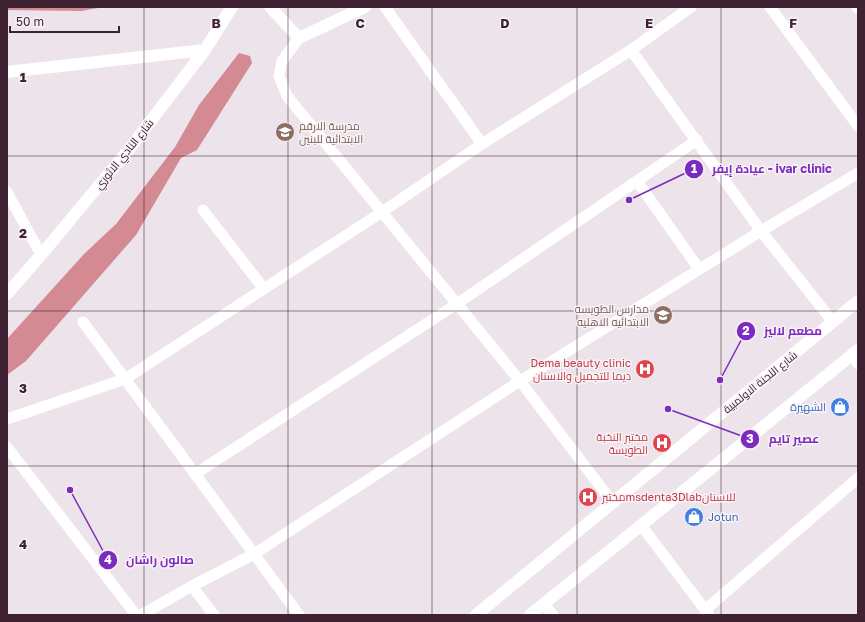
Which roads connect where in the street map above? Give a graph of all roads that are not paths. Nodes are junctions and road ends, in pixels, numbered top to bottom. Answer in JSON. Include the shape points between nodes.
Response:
{"nodes":[{"id":1,"x":232,"y":7,"type":"edge"},
{"id":2,"x":270,"y":7,"type":"edge"},
{"id":3,"x":365,"y":7,"type":"edge"},
{"id":4,"x":385,"y":7,"type":"edge"},
{"id":5,"x":691,"y":7,"type":"edge"},
{"id":6,"x":770,"y":7,"type":"edge"},
{"id":7,"x":299,"y":38,"type":"junction"},
{"id":8,"x":205,"y":50,"type":"junction"},
{"id":9,"x":631,"y":50,"type":"junction"},
{"id":10,"x":7,"y":72,"type":"edge"},
{"id":11,"x":858,"y":125,"type":"edge"},
{"id":12,"x":697,"y":140,"type":"junction"},
{"id":13,"x":482,"y":144,"type":"junction"},
{"id":14,"x":858,"y":174,"type":"edge"},
{"id":15,"x":637,"y":181,"type":"junction"},
{"id":16,"x":7,"y":192,"type":"edge"},
{"id":17,"x":203,"y":210,"type":"dead end"},
{"id":18,"x":382,"y":212,"type":"junction"},
{"id":19,"x":762,"y":231,"type":"junction"},
{"id":20,"x":42,"y":255,"type":"junction"},
{"id":21,"x":700,"y":269,"type":"junction"},
{"id":22,"x":264,"y":289,"type":"junction"},
{"id":23,"x":7,"y":294,"type":"edge"},
{"id":24,"x":858,"y":301,"type":"edge"},
{"id":25,"x":458,"y":303,"type":"junction"},
{"id":26,"x":83,"y":322,"type":"dead end"},
{"id":27,"x":833,"y":322,"type":"junction"},
{"id":28,"x":856,"y":356,"type":"edge"},
{"id":29,"x":124,"y":379,"type":"junction"},
{"id":30,"x":520,"y":381,"type":"junction"},
{"id":31,"x":7,"y":419,"type":"edge"},
{"id":32,"x":7,"y":447,"type":"edge"},
{"id":33,"x":195,"y":474,"type":"junction"},
{"id":34,"x":858,"y":478,"type":"edge"},
{"id":35,"x":613,"y":503,"type":"junction"},
{"id":36,"x":642,"y":525,"type":"junction"},
{"id":37,"x":254,"y":554,"type":"junction"},
{"id":38,"x":192,"y":586,"type":"junction"},
{"id":39,"x":544,"y":604,"type":"junction"},
{"id":40,"x":707,"y":613,"type":"edge"},
{"id":41,"x":136,"y":615,"type":"edge"},
{"id":42,"x":141,"y":615,"type":"edge"},
{"id":43,"x":214,"y":615,"type":"edge"},
{"id":44,"x":299,"y":615,"type":"edge"},
{"id":45,"x":476,"y":615,"type":"edge"},
{"id":46,"x":530,"y":615,"type":"edge"},
{"id":47,"x":553,"y":615,"type":"edge"}],
"edges":[{"from":1,"to":8,"type":"main road","name":"شارع النادي الاثوري"},
{"from":2,"to":7,"type":"main road"},
{"from":3,"to":7,"type":"main road"},
{"from":4,"to":13,"type":"street"},
{"from":5,"to":9,"type":"street"},
{"from":6,"to":11,"type":"street"},
{"from":7,"to":18,"type":"street","via":[[282,61],[278,76],[287,96]]},
{"from":8,"to":10,"type":"main road"},
{"from":8,"to":20,"type":"main road","name":"شارع النادي الاثوري","via":[[130,148]]},
{"from":9,"to":12,"type":"street"},
{"from":9,"to":13,"type":"street"},
{"from":12,"to":15,"type":"street"},
{"from":12,"to":19,"type":"street"},
{"from":13,"to":18,"type":"street"},
{"from":14,"to":19,"type":"street"},
{"from":15,"to":21,"type":"street"},
{"from":15,"to":25,"type":"street"},
{"from":16,"to":20,"type":"street"},
{"from":17,"to":22,"type":"street"},
{"from":18,"to":22,"type":"street"},
{"from":18,"to":25,"type":"street"},
{"from":19,"to":21,"type":"street"},
{"from":19,"to":27,"type":"street"},
{"from":20,"to":23,"type":"main road","name":"شارع النادي الاثوري"},
{"from":21,"to":30,"type":"street"},
{"from":22,"to":29,"type":"street"},
{"from":24,"to":27,"type":"main road","name":"شارع اللجنة الاولمبية"},
{"from":25,"to":30,"type":"street"},
{"from":25,"to":33,"type":"street"},
{"from":26,"to":29,"type":"street"},
{"from":27,"to":35,"type":"main road","name":"شارع اللجنة الاولمبية"},
{"from":28,"to":36,"type":"main road"},
{"from":29,"to":31,"type":"street"},
{"from":29,"to":33,"type":"street"},
{"from":30,"to":35,"type":"street"},
{"from":30,"to":37,"type":"street"},
{"from":32,"to":41,"type":"street"},
{"from":33,"to":37,"type":"street"},
{"from":34,"to":40,"type":"street"},
{"from":35,"to":45,"type":"main road","name":"شارع اللجنة الاولمبية"},
{"from":36,"to":39,"type":"main road"},
{"from":36,"to":40,"type":"street"},
{"from":37,"to":38,"type":"street"},
{"from":37,"to":44,"type":"street"},
{"from":38,"to":42,"type":"street"},
{"from":38,"to":43,"type":"street"},
{"from":39,"to":46,"type":"main road"},
{"from":39,"to":47,"type":"street"}]}
